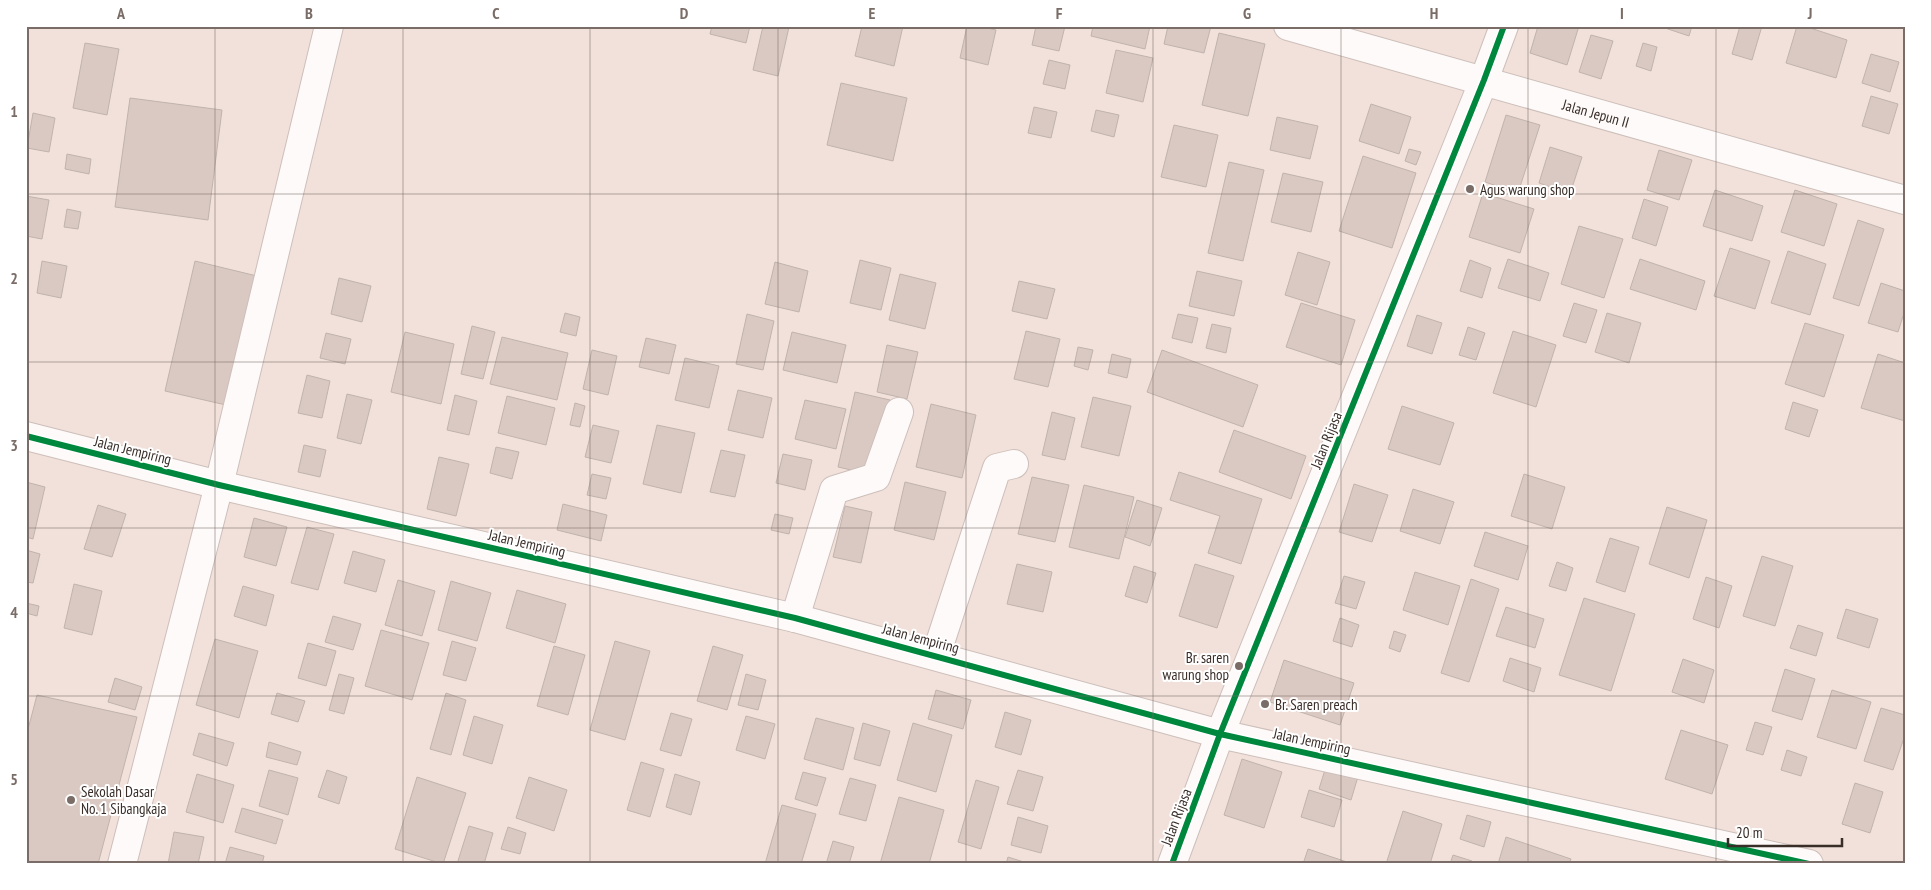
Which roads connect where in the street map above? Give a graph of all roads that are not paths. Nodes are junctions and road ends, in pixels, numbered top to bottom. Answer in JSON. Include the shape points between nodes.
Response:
{"nodes":[{"id":1,"x":329,"y":26,"type":"edge"},
{"id":2,"x":1288,"y":26,"type":"edge"},
{"id":3,"x":1504,"y":26,"type":"edge"},
{"id":4,"x":1484,"y":80,"type":"junction"},
{"id":5,"x":1905,"y":200,"type":"edge"},
{"id":6,"x":899,"y":412,"type":"dead end"},
{"id":7,"x":26,"y":436,"type":"edge"},
{"id":8,"x":1014,"y":464,"type":"dead end"},
{"id":9,"x":219,"y":486,"type":"junction"},
{"id":10,"x":795,"y":618,"type":"junction"},
{"id":11,"x":936,"y":655,"type":"junction"},
{"id":12,"x":1220,"y":734,"type":"junction"},
{"id":13,"x":122,"y":864,"type":"edge"},
{"id":14,"x":1172,"y":864,"type":"edge"},
{"id":15,"x":1808,"y":864,"type":"edge"}],
"edges":[{"from":1,"to":9,"type":"street"},
{"from":2,"to":4,"type":"street","name":"Jalan Jepun II"},
{"from":3,"to":4,"type":"street","name":"Jalan Rijasa"},
{"from":4,"to":5,"type":"street","name":"Jalan Jepun II"},
{"from":4,"to":12,"type":"street","name":"Jalan Rijasa"},
{"from":6,"to":10,"type":"street","via":[[876,477],[834,490]]},
{"from":7,"to":9,"type":"street","name":"Jalan Jempiring"},
{"from":8,"to":11,"type":"street","via":[[997,468]]},
{"from":9,"to":10,"type":"street","name":"Jalan Jempiring"},
{"from":9,"to":13,"type":"street"},
{"from":10,"to":11,"type":"street","name":"Jalan Jempiring"},
{"from":11,"to":12,"type":"street","name":"Jalan Jempiring"},
{"from":12,"to":14,"type":"street","name":"Jalan Rijasa"},
{"from":12,"to":15,"type":"street","name":"Jalan Jempiring"}]}
